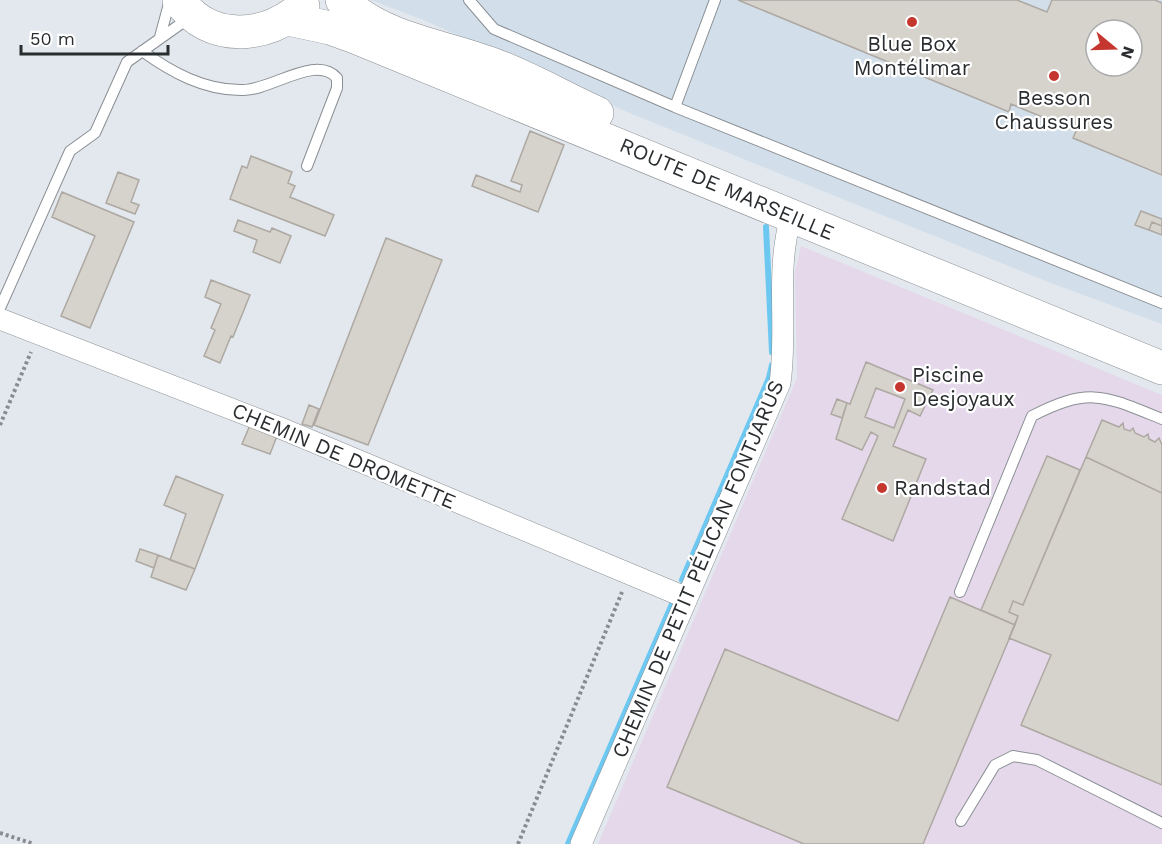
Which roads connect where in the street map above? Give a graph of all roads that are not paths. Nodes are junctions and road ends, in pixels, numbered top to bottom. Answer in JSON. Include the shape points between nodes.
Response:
{"nodes":[{"id":1,"x":342,"y":0,"type":"edge"},
{"id":2,"x":469,"y":0,"type":"edge"},
{"id":3,"x":716,"y":0,"type":"edge"},
{"id":4,"x":181,"y":5,"type":"edge"},
{"id":5,"x":298,"y":10,"type":"edge"},
{"id":6,"x":160,"y":37,"type":"junction"},
{"id":7,"x":142,"y":51,"type":"junction"},
{"id":8,"x":675,"y":107,"type":"junction"},
{"id":9,"x":307,"y":166,"type":"dead end"},
{"id":10,"x":791,"y":217,"type":"junction"},
{"id":11,"x":1162,"y":303,"type":"edge"},
{"id":12,"x":0,"y":308,"type":"edge"},
{"id":13,"x":0,"y":319,"type":"edge"},
{"id":14,"x":1162,"y":345,"type":"edge"},
{"id":15,"x":1162,"y":368,"type":"edge"},
{"id":16,"x":1162,"y":419,"type":"edge"},
{"id":17,"x":960,"y":592,"type":"dead end"},
{"id":18,"x":687,"y":598,"type":"junction"},
{"id":19,"x":961,"y":821,"type":"dead end"},
{"id":20,"x":1162,"y":823,"type":"edge"},
{"id":21,"x":581,"y":844,"type":"edge"}],
"edges":[{"from":1,"to":14,"type":"main road","name":"ROUTE DE MARSEILLE","via":[[358,15],[380,26],[497,66],[654,141]]},
{"from":2,"to":8,"type":"lane","via":[[494,29]]},
{"from":3,"to":8,"type":"lane"},
{"from":4,"to":5,"type":"main road","via":[[216,28],[240,33],[273,27]]},
{"from":4,"to":6,"type":"lane"},
{"from":4,"to":6,"type":"lane"},
{"from":5,"to":10,"type":"main road","name":"ROUTE DE MARSEILLE","via":[[330,28]]},
{"from":6,"to":7,"type":"lane"},
{"from":7,"to":9,"type":"lane","via":[[169,71],[207,85],[243,90],[319,68],[332,72],[338,78],[337,88]]},
{"from":7,"to":12,"type":"lane","via":[[127,62],[95,133],[70,151]]},
{"from":8,"to":11,"type":"lane"},
{"from":10,"to":15,"type":"main road","name":"ROUTE DE MARSEILLE"},
{"from":10,"to":18,"type":"street","name":"CHEMIN DE PETIT PÉLICAN FONTJARUS","via":[[782,269],[785,352],[780,383]]},
{"from":13,"to":18,"type":"street","name":"CHEMIN DE DROMETTE","via":[[278,427]]},
{"from":16,"to":17,"type":"lane","via":[[1098,397],[1064,400],[1032,416]]},
{"from":18,"to":21,"type":"street","name":"CHEMIN DE PETIT PÉLICAN FONTJARUS"},
{"from":19,"to":20,"type":"lane","via":[[995,765],[1013,756],[1037,760]]}]}
